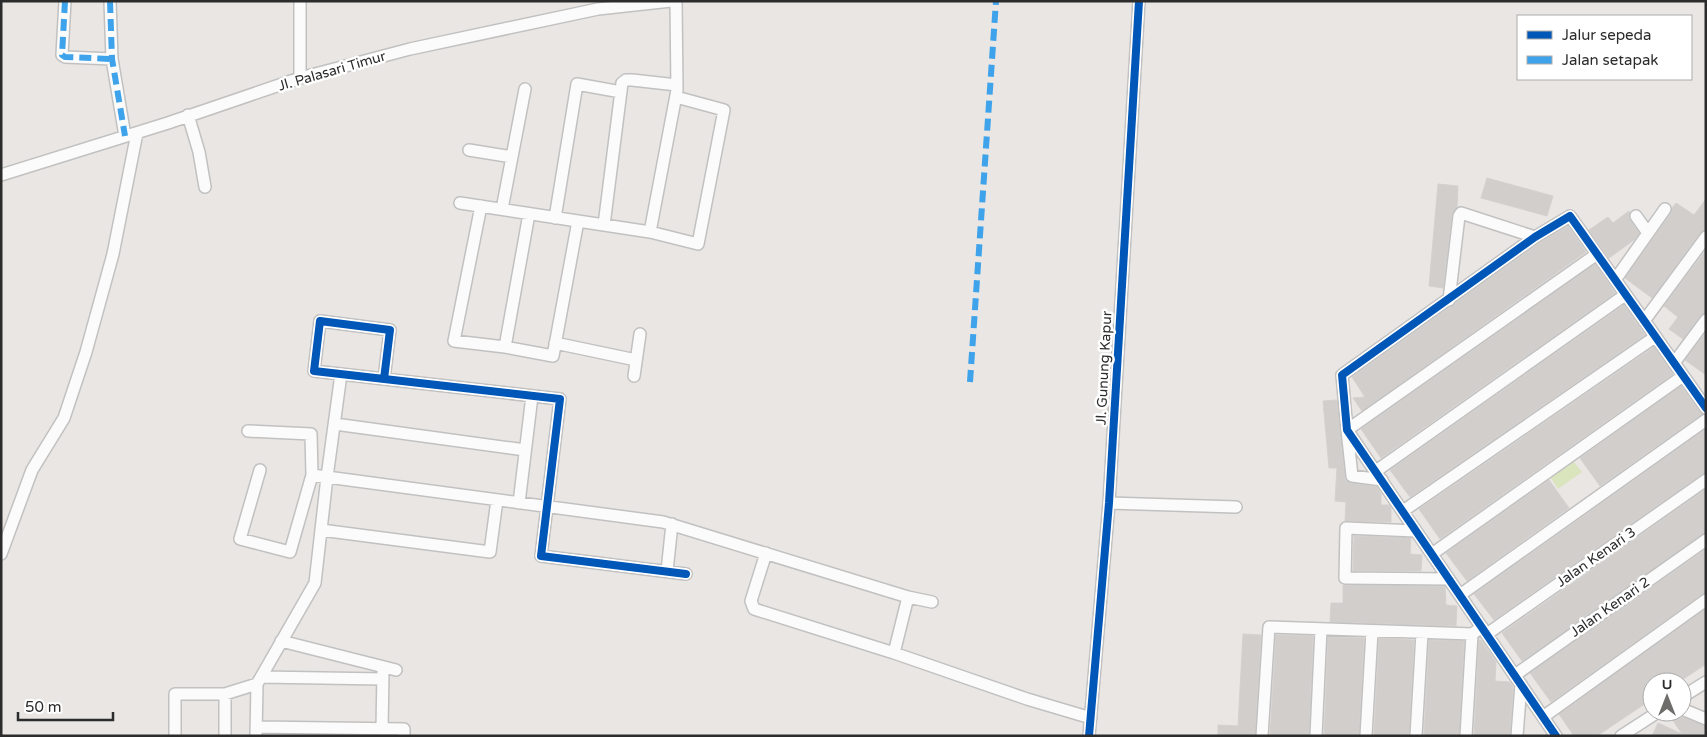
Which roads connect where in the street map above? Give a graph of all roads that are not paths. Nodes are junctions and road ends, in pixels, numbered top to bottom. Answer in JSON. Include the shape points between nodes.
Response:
{"nodes":[{"id":1,"x":65,"y":1,"type":"edge"},
{"id":2,"x":110,"y":1,"type":"edge"},
{"id":3,"x":300,"y":1,"type":"edge"},
{"id":4,"x":671,"y":1,"type":"edge"},
{"id":5,"x":676,"y":1,"type":"edge"},
{"id":6,"x":1139,"y":1,"type":"edge"},
{"id":7,"x":112,"y":59,"type":"junction"},
{"id":8,"x":300,"y":78,"type":"junction"},
{"id":9,"x":678,"y":85,"type":"junction"},
{"id":10,"x":526,"y":89,"type":"dead end"},
{"id":11,"x":621,"y":92,"type":"junction"},
{"id":12,"x":676,"y":97,"type":"junction"},
{"id":13,"x":188,"y":116,"type":"junction"},
{"id":14,"x":131,"y":134,"type":"junction"},
{"id":15,"x":469,"y":150,"type":"dead end"},
{"id":16,"x":512,"y":157,"type":"junction"},
{"id":17,"x":1,"y":175,"type":"edge"},
{"id":18,"x":205,"y":187,"type":"dead end"},
{"id":19,"x":460,"y":203,"type":"dead end"},
{"id":20,"x":480,"y":206,"type":"junction"},
{"id":21,"x":1665,"y":209,"type":"dead end"},
{"id":22,"x":502,"y":210,"type":"junction"},
{"id":23,"x":529,"y":214,"type":"junction"},
{"id":24,"x":1636,"y":216,"type":"dead end"},
{"id":25,"x":555,"y":218,"type":"junction"},
{"id":26,"x":578,"y":221,"type":"junction"},
{"id":27,"x":604,"y":225,"type":"junction"},
{"id":28,"x":650,"y":232,"type":"junction"},
{"id":29,"x":1648,"y":232,"type":"junction"},
{"id":30,"x":1535,"y":237,"type":"junction"},
{"id":31,"x":1706,"y":238,"type":"edge"},
{"id":32,"x":1597,"y":254,"type":"junction"},
{"id":33,"x":1615,"y":280,"type":"junction"},
{"id":34,"x":1626,"y":295,"type":"junction"},
{"id":35,"x":1449,"y":300,"type":"junction"},
{"id":36,"x":1706,"y":320,"type":"edge"},
{"id":37,"x":1644,"y":321,"type":"junction"},
{"id":38,"x":640,"y":334,"type":"dead end"},
{"id":39,"x":1656,"y":337,"type":"junction"},
{"id":40,"x":555,"y":342,"type":"junction"},
{"id":41,"x":505,"y":347,"type":"junction"},
{"id":42,"x":636,"y":360,"type":"junction"},
{"id":43,"x":1674,"y":363,"type":"junction"},
{"id":44,"x":341,"y":374,"type":"junction"},
{"id":45,"x":634,"y":376,"type":"dead end"},
{"id":46,"x":1683,"y":376,"type":"junction"},
{"id":47,"x":384,"y":379,"type":"junction"},
{"id":48,"x":532,"y":396,"type":"junction"},
{"id":49,"x":1705,"y":404,"type":"edge"},
{"id":50,"x":1706,"y":420,"type":"edge"},
{"id":51,"x":335,"y":424,"type":"junction"},
{"id":52,"x":1347,"y":430,"type":"junction"},
{"id":53,"x":248,"y":432,"type":"dead end"},
{"id":54,"x":526,"y":450,"type":"junction"},
{"id":55,"x":260,"y":470,"type":"dead end"},
{"id":56,"x":312,"y":475,"type":"junction"},
{"id":57,"x":1379,"y":476,"type":"junction"},
{"id":58,"x":327,"y":477,"type":"junction"},
{"id":59,"x":1706,"y":480,"type":"edge"},
{"id":60,"x":497,"y":500,"type":"junction"},
{"id":61,"x":519,"y":503,"type":"junction"},
{"id":62,"x":1109,"y":504,"type":"junction"},
{"id":63,"x":546,"y":507,"type":"junction"},
{"id":64,"x":1236,"y":507,"type":"dead end"},
{"id":65,"x":1403,"y":511,"type":"junction"},
{"id":66,"x":672,"y":524,"type":"junction"},
{"id":67,"x":321,"y":530,"type":"junction"},
{"id":68,"x":1416,"y":531,"type":"junction"},
{"id":69,"x":1706,"y":540,"type":"edge"},
{"id":70,"x":766,"y":553,"type":"junction"},
{"id":71,"x":1,"y":554,"type":"edge"},
{"id":72,"x":1432,"y":554,"type":"junction"},
{"id":73,"x":667,"y":572,"type":"junction"},
{"id":74,"x":686,"y":574,"type":"dead end"},
{"id":75,"x":1449,"y":579,"type":"junction"},
{"id":76,"x":1460,"y":595,"type":"junction"},
{"id":77,"x":908,"y":597,"type":"junction"},
{"id":78,"x":1706,"y":600,"type":"edge"},
{"id":79,"x":932,"y":602,"type":"dead end"},
{"id":80,"x":1322,"y":629,"type":"junction"},
{"id":81,"x":1372,"y":631,"type":"junction"},
{"id":82,"x":1484,"y":631,"type":"junction"},
{"id":83,"x":1422,"y":632,"type":"junction"},
{"id":84,"x":1472,"y":634,"type":"junction"},
{"id":85,"x":281,"y":641,"type":"junction"},
{"id":86,"x":894,"y":653,"type":"junction"},
{"id":87,"x":396,"y":670,"type":"dead end"},
{"id":88,"x":383,"y":673,"type":"junction"},
{"id":89,"x":259,"y":680,"type":"junction"},
{"id":90,"x":1518,"y":680,"type":"junction"},
{"id":91,"x":1706,"y":682,"type":"edge"},
{"id":92,"x":1692,"y":691,"type":"edge"},
{"id":93,"x":225,"y":694,"type":"junction"},
{"id":94,"x":1692,"y":713,"type":"edge"},
{"id":95,"x":1543,"y":717,"type":"junction"},
{"id":96,"x":1091,"y":718,"type":"junction"},
{"id":97,"x":1706,"y":719,"type":"edge"},
{"id":98,"x":1642,"y":722,"type":"edge"},
{"id":99,"x":382,"y":729,"type":"junction"},
{"id":100,"x":256,"y":731,"type":"edge"},
{"id":101,"x":1622,"y":735,"type":"edge"},
{"id":102,"x":175,"y":736,"type":"edge"},
{"id":103,"x":225,"y":736,"type":"edge"},
{"id":104,"x":404,"y":736,"type":"edge"},
{"id":105,"x":1089,"y":736,"type":"edge"},
{"id":106,"x":1262,"y":736,"type":"edge"},
{"id":107,"x":1316,"y":736,"type":"edge"},
{"id":108,"x":1366,"y":736,"type":"edge"},
{"id":109,"x":1416,"y":736,"type":"edge"},
{"id":110,"x":1466,"y":736,"type":"edge"},
{"id":111,"x":1517,"y":736,"type":"edge"},
{"id":112,"x":1556,"y":736,"type":"edge"}],
"edges":[{"from":1,"to":7,"type":"street","via":[[62,55]]},
{"from":2,"to":7,"type":"street"},
{"from":3,"to":8,"type":"street"},
{"from":4,"to":8,"type":"street","name":"Jl. Palasari Timur","via":[[561,16],[410,49]]},
{"from":5,"to":9,"type":"street"},
{"from":6,"to":62,"type":"street","name":"Jl. Gunung Kapur"},
{"from":7,"to":14,"type":"street"},
{"from":8,"to":13,"type":"street","name":"Jl. Palasari Timur"},
{"from":9,"to":11,"type":"street","via":[[626,80],[622,83]]},
{"from":9,"to":12,"type":"street"},
{"from":10,"to":16,"type":"street"},
{"from":11,"to":25,"type":"street","via":[[577,84]]},
{"from":11,"to":27,"type":"street"},
{"from":12,"to":28,"type":"street"},
{"from":12,"to":28,"type":"street","via":[[724,110],[698,244]]},
{"from":13,"to":14,"type":"street","name":"Jl. Palasari Timur"},
{"from":13,"to":18,"type":"street"},
{"from":14,"to":17,"type":"street","name":"Jl. Palasari Timur"},
{"from":14,"to":71,"type":"street","via":[[113,254],[86,352],[64,418],[32,470]]},
{"from":15,"to":16,"type":"street"},
{"from":16,"to":22,"type":"street"},
{"from":19,"to":20,"type":"street"},
{"from":20,"to":22,"type":"street"},
{"from":20,"to":41,"type":"street","via":[[454,341]]},
{"from":21,"to":29,"type":"street"},
{"from":22,"to":23,"type":"street"},
{"from":23,"to":25,"type":"street"},
{"from":23,"to":41,"type":"street"},
{"from":24,"to":29,"type":"street"},
{"from":25,"to":26,"type":"street"},
{"from":26,"to":27,"type":"street"},
{"from":26,"to":40,"type":"street"},
{"from":27,"to":28,"type":"street"},
{"from":29,"to":33,"type":"street"},
{"from":30,"to":32,"type":"street","via":[[1570,216]]},
{"from":30,"to":35,"type":"street"},
{"from":30,"to":35,"type":"street","via":[[1460,214]]},
{"from":31,"to":37,"type":"street"},
{"from":32,"to":33,"type":"street"},
{"from":32,"to":52,"type":"street"},
{"from":33,"to":34,"type":"street"},
{"from":34,"to":37,"type":"street"},
{"from":34,"to":57,"type":"street"},
{"from":35,"to":52,"type":"street","via":[[1342,375]]},
{"from":36,"to":43,"type":"street"},
{"from":37,"to":39,"type":"street"},
{"from":38,"to":42,"type":"street"},
{"from":39,"to":43,"type":"street"},
{"from":39,"to":65,"type":"street"},
{"from":40,"to":41,"type":"street","via":[[553,356]]},
{"from":40,"to":42,"type":"street"},
{"from":42,"to":45,"type":"street"},
{"from":43,"to":46,"type":"street"},
{"from":44,"to":47,"type":"street"},
{"from":44,"to":47,"type":"street","via":[[314,371],[320,321],[390,330]]},
{"from":44,"to":51,"type":"street"},
{"from":46,"to":49,"type":"street"},
{"from":46,"to":72,"type":"street"},
{"from":47,"to":48,"type":"street"},
{"from":48,"to":54,"type":"street"},
{"from":48,"to":63,"type":"street","via":[[560,398]]},
{"from":50,"to":76,"type":"street"},
{"from":51,"to":54,"type":"street"},
{"from":51,"to":58,"type":"street"},
{"from":52,"to":57,"type":"street"},
{"from":52,"to":57,"type":"street","via":[[1352,476]]},
{"from":53,"to":56,"type":"street","via":[[310,434]]},
{"from":54,"to":61,"type":"street"},
{"from":55,"to":56,"type":"street","via":[[240,539],[290,552]]},
{"from":56,"to":58,"type":"street"},
{"from":57,"to":65,"type":"street"},
{"from":58,"to":60,"type":"street"},
{"from":58,"to":67,"type":"street"},
{"from":59,"to":82,"type":"street","name":"Jalan Kenari 3"},
{"from":60,"to":61,"type":"street"},
{"from":60,"to":67,"type":"street","via":[[490,552]]},
{"from":61,"to":63,"type":"street"},
{"from":62,"to":64,"type":"street"},
{"from":62,"to":96,"type":"street","name":"Jl. Gunung Kapur"},
{"from":63,"to":66,"type":"street"},
{"from":63,"to":73,"type":"street","via":[[541,556]]},
{"from":65,"to":68,"type":"street"},
{"from":66,"to":70,"type":"street"},
{"from":66,"to":73,"type":"street"},
{"from":67,"to":85,"type":"street","via":[[315,583]]},
{"from":68,"to":72,"type":"street"},
{"from":68,"to":75,"type":"street","via":[[1346,528],[1345,578]]},
{"from":69,"to":90,"type":"street","name":"Jalan Kenari 2"},
{"from":70,"to":77,"type":"street"},
{"from":70,"to":86,"type":"street","via":[[751,601],[754,609]]},
{"from":72,"to":75,"type":"street"},
{"from":73,"to":74,"type":"street"},
{"from":75,"to":76,"type":"street"},
{"from":76,"to":82,"type":"street"},
{"from":77,"to":79,"type":"street"},
{"from":77,"to":86,"type":"street"},
{"from":78,"to":95,"type":"street"},
{"from":80,"to":81,"type":"street"},
{"from":80,"to":106,"type":"street","via":[[1269,627]]},
{"from":80,"to":107,"type":"street"},
{"from":81,"to":83,"type":"street"},
{"from":81,"to":108,"type":"street"},
{"from":82,"to":84,"type":"street","name":"Jalan Kenari 3"},
{"from":82,"to":90,"type":"street"},
{"from":83,"to":84,"type":"street"},
{"from":83,"to":109,"type":"street"},
{"from":84,"to":110,"type":"street"},
{"from":85,"to":88,"type":"street"},
{"from":85,"to":89,"type":"street"},
{"from":86,"to":96,"type":"street"},
{"from":87,"to":88,"type":"street"},
{"from":88,"to":89,"type":"street"},
{"from":88,"to":99,"type":"street"},
{"from":89,"to":93,"type":"street"},
{"from":89,"to":100,"type":"street"},
{"from":90,"to":95,"type":"street"},
{"from":90,"to":111,"type":"street"},
{"from":91,"to":92,"type":"street"},
{"from":93,"to":102,"type":"street","via":[[175,694]]},
{"from":93,"to":103,"type":"street"},
{"from":94,"to":97,"type":"street"},
{"from":95,"to":112,"type":"street"},
{"from":96,"to":105,"type":"street","name":"Jl. Gunung Kapur"},
{"from":98,"to":101,"type":"street"},
{"from":99,"to":100,"type":"street"},
{"from":99,"to":104,"type":"street","via":[[404,729]]}]}
